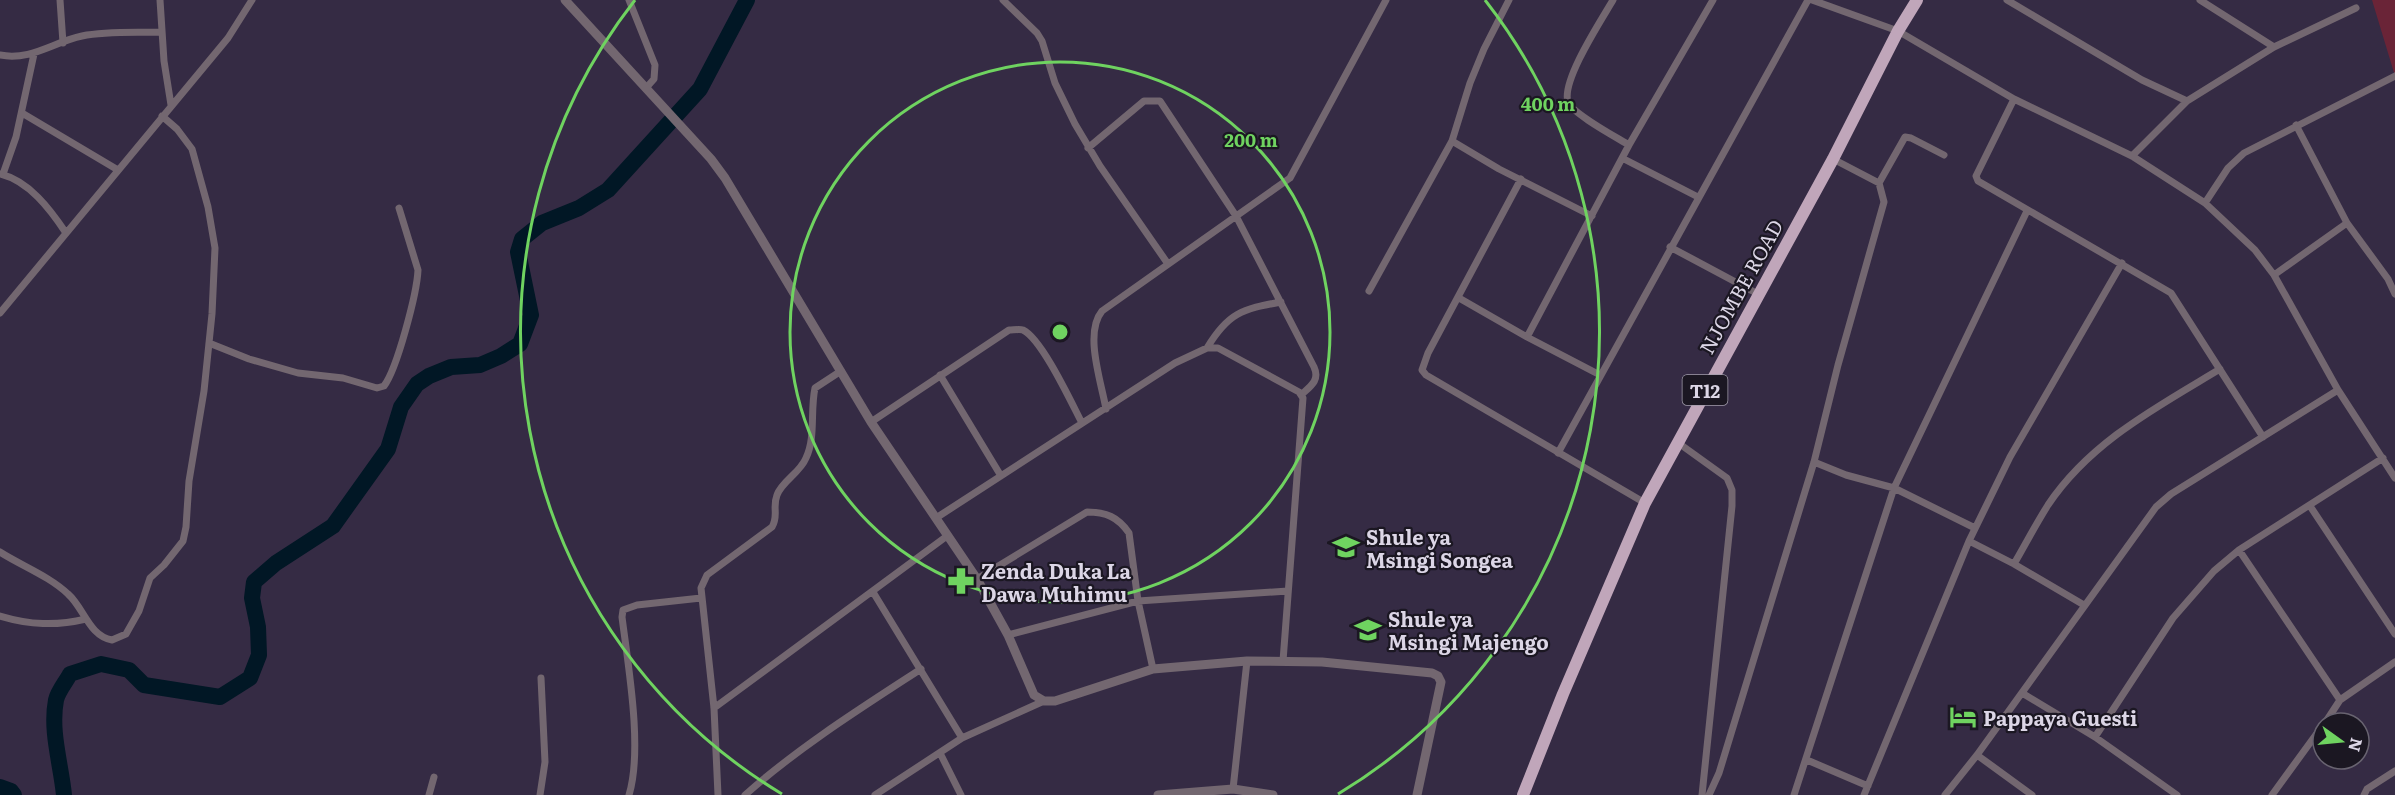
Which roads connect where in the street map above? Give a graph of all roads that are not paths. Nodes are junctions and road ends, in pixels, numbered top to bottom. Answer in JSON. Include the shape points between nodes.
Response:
{"nodes":[{"id":1,"x":60,"y":0,"type":"edge"},
{"id":2,"x":160,"y":0,"type":"edge"},
{"id":3,"x":252,"y":0,"type":"edge"},
{"id":4,"x":565,"y":0,"type":"edge"},
{"id":5,"x":629,"y":0,"type":"edge"},
{"id":6,"x":1003,"y":0,"type":"edge"},
{"id":7,"x":1386,"y":0,"type":"edge"},
{"id":8,"x":1509,"y":0,"type":"edge"},
{"id":9,"x":1612,"y":0,"type":"edge"},
{"id":10,"x":1713,"y":0,"type":"edge"},
{"id":11,"x":1810,"y":0,"type":"edge"},
{"id":12,"x":1917,"y":0,"type":"edge"},
{"id":13,"x":2007,"y":0,"type":"edge"},
{"id":14,"x":2025,"y":0,"type":"edge"},
{"id":15,"x":2200,"y":0,"type":"edge"},
{"id":16,"x":2021,"y":8,"type":"junction"},
{"id":17,"x":2356,"y":8,"type":"dead end"},
{"id":18,"x":1898,"y":31,"type":"junction"},
{"id":19,"x":162,"y":32,"type":"junction"},
{"id":20,"x":63,"y":43,"type":"junction"},
{"id":21,"x":2274,"y":47,"type":"junction"},
{"id":22,"x":34,"y":54,"type":"junction"},
{"id":23,"x":0,"y":55,"type":"edge"},
{"id":24,"x":2395,"y":76,"type":"edge"},
{"id":25,"x":646,"y":88,"type":"junction"},
{"id":26,"x":2014,"y":99,"type":"junction"},
{"id":27,"x":2187,"y":101,"type":"junction"},
{"id":28,"x":171,"y":105,"type":"junction"},
{"id":29,"x":22,"y":113,"type":"junction"},
{"id":30,"x":162,"y":116,"type":"junction"},
{"id":31,"x":2296,"y":125,"type":"junction"},
{"id":32,"x":1452,"y":141,"type":"junction"},
{"id":33,"x":1629,"y":145,"type":"junction"},
{"id":34,"x":1088,"y":148,"type":"junction"},
{"id":35,"x":1944,"y":155,"type":"dead end"},
{"id":36,"x":2132,"y":156,"type":"junction"},
{"id":37,"x":1623,"y":158,"type":"junction"},
{"id":38,"x":1833,"y":159,"type":"junction"},
{"id":39,"x":118,"y":170,"type":"junction"},
{"id":40,"x":1,"y":174,"type":"edge"},
{"id":41,"x":1521,"y":179,"type":"junction"},
{"id":42,"x":1879,"y":183,"type":"junction"},
{"id":43,"x":1698,"y":197,"type":"junction"},
{"id":44,"x":2205,"y":203,"type":"junction"},
{"id":45,"x":399,"y":208,"type":"dead end"},
{"id":46,"x":2027,"y":211,"type":"junction"},
{"id":47,"x":1236,"y":216,"type":"junction"},
{"id":48,"x":1592,"y":216,"type":"junction"},
{"id":49,"x":2347,"y":223,"type":"junction"},
{"id":50,"x":66,"y":233,"type":"junction"},
{"id":51,"x":1670,"y":246,"type":"junction"},
{"id":52,"x":2122,"y":263,"type":"junction"},
{"id":53,"x":1168,"y":264,"type":"junction"},
{"id":54,"x":2274,"y":275,"type":"junction"},
{"id":55,"x":1369,"y":291,"type":"dead end"},
{"id":56,"x":1758,"y":294,"type":"junction"},
{"id":57,"x":2395,"y":294,"type":"edge"},
{"id":58,"x":1459,"y":298,"type":"junction"},
{"id":59,"x":1281,"y":302,"type":"junction"},
{"id":60,"x":0,"y":313,"type":"edge"},
{"id":61,"x":1527,"y":337,"type":"junction"},
{"id":62,"x":209,"y":343,"type":"junction"},
{"id":63,"x":1207,"y":348,"type":"junction"},
{"id":64,"x":2220,"y":369,"type":"junction"},
{"id":65,"x":841,"y":370,"type":"junction"},
{"id":66,"x":940,"y":375,"type":"junction"},
{"id":67,"x":1600,"y":375,"type":"junction"},
{"id":68,"x":2338,"y":390,"type":"junction"},
{"id":69,"x":1302,"y":394,"type":"junction"},
{"id":70,"x":1106,"y":409,"type":"junction"},
{"id":71,"x":871,"y":422,"type":"junction"},
{"id":72,"x":1082,"y":423,"type":"junction"},
{"id":73,"x":2263,"y":437,"type":"junction"},
{"id":74,"x":1677,"y":442,"type":"junction"},
{"id":75,"x":1558,"y":453,"type":"junction"},
{"id":76,"x":2383,"y":458,"type":"junction"},
{"id":77,"x":1814,"y":462,"type":"junction"},
{"id":78,"x":1001,"y":476,"type":"junction"},
{"id":79,"x":2395,"y":477,"type":"edge"},
{"id":80,"x":1894,"y":488,"type":"junction"},
{"id":81,"x":1645,"y":503,"type":"junction"},
{"id":82,"x":2310,"y":506,"type":"junction"},
{"id":83,"x":936,"y":518,"type":"junction"},
{"id":84,"x":1975,"y":528,"type":"junction"},
{"id":85,"x":947,"y":536,"type":"junction"},
{"id":86,"x":1969,"y":541,"type":"junction"},
{"id":87,"x":2239,"y":550,"type":"junction"},
{"id":88,"x":0,"y":552,"type":"edge"},
{"id":89,"x":2014,"y":564,"type":"junction"},
{"id":90,"x":977,"y":579,"type":"junction"},
{"id":91,"x":873,"y":591,"type":"junction"},
{"id":92,"x":1288,"y":591,"type":"junction"},
{"id":93,"x":701,"y":598,"type":"junction"},
{"id":94,"x":1138,"y":601,"type":"junction"},
{"id":95,"x":2084,"y":605,"type":"junction"},
{"id":96,"x":0,"y":616,"type":"edge"},
{"id":97,"x":86,"y":619,"type":"junction"},
{"id":98,"x":2395,"y":634,"type":"edge"},
{"id":99,"x":1008,"y":635,"type":"junction"},
{"id":100,"x":1247,"y":661,"type":"junction"},
{"id":101,"x":1283,"y":661,"type":"junction"},
{"id":102,"x":2395,"y":662,"type":"edge"},
{"id":103,"x":921,"y":669,"type":"junction"},
{"id":104,"x":1153,"y":669,"type":"junction"},
{"id":105,"x":541,"y":678,"type":"dead end"},
{"id":106,"x":2022,"y":693,"type":"junction"},
{"id":107,"x":2340,"y":700,"type":"junction"},
{"id":108,"x":1044,"y":701,"type":"junction"},
{"id":109,"x":714,"y":708,"type":"junction"},
{"id":110,"x":2333,"y":711,"type":"edge"},
{"id":111,"x":2095,"y":737,"type":"junction"},
{"id":112,"x":962,"y":738,"type":"junction"},
{"id":113,"x":2311,"y":742,"type":"edge"},
{"id":114,"x":940,"y":753,"type":"junction"},
{"id":115,"x":1977,"y":755,"type":"junction"},
{"id":116,"x":1807,"y":760,"type":"junction"},
{"id":117,"x":2395,"y":771,"type":"edge"},
{"id":118,"x":434,"y":777,"type":"dead end"},
{"id":119,"x":1868,"y":786,"type":"junction"},
{"id":120,"x":1233,"y":789,"type":"junction"},
{"id":121,"x":1172,"y":794,"type":"edge"},
{"id":122,"x":429,"y":795,"type":"edge"},
{"id":123,"x":540,"y":795,"type":"edge"},
{"id":124,"x":629,"y":795,"type":"edge"},
{"id":125,"x":718,"y":795,"type":"edge"},
{"id":126,"x":745,"y":795,"type":"edge"},
{"id":127,"x":875,"y":795,"type":"edge"},
{"id":128,"x":961,"y":795,"type":"edge"},
{"id":129,"x":1158,"y":795,"type":"edge"},
{"id":130,"x":1273,"y":795,"type":"edge"},
{"id":131,"x":1418,"y":795,"type":"edge"},
{"id":132,"x":1523,"y":795,"type":"edge"},
{"id":133,"x":1702,"y":795,"type":"edge"},
{"id":134,"x":1708,"y":795,"type":"edge"},
{"id":135,"x":1794,"y":795,"type":"edge"},
{"id":136,"x":1864,"y":795,"type":"edge"},
{"id":137,"x":1946,"y":795,"type":"edge"},
{"id":138,"x":2032,"y":795,"type":"edge"},
{"id":139,"x":2177,"y":795,"type":"edge"},
{"id":140,"x":2272,"y":795,"type":"edge"},
{"id":141,"x":2364,"y":795,"type":"edge"}],
"edges":[{"from":1,"to":20,"type":"street"},
{"from":2,"to":19,"type":"street"},
{"from":3,"to":28,"type":"street","via":[[228,38]]},
{"from":4,"to":25,"type":"street"},
{"from":5,"to":25,"type":"street","via":[[655,64],[654,79]]},
{"from":6,"to":34,"type":"street","via":[[1042,41],[1055,82]]},
{"from":7,"to":47,"type":"street","via":[[1290,178]]},
{"from":8,"to":32,"type":"street","via":[[1473,74]]},
{"from":9,"to":33,"type":"street","via":[[1578,60],[1567,92],[1568,101],[1596,125]]},
{"from":10,"to":33,"type":"street"},
{"from":11,"to":18,"type":"street"},
{"from":11,"to":43,"type":"street"},
{"from":12,"to":18,"type":"highway","name":"NJOMBE ROAD","number":"T12"},
{"from":13,"to":16,"type":"street"},
{"from":14,"to":16,"type":"street"},
{"from":15,"to":21,"type":"street"},
{"from":16,"to":27,"type":"street","via":[[2142,80]]},
{"from":17,"to":21,"type":"street"},
{"from":18,"to":26,"type":"street"},
{"from":18,"to":38,"type":"highway","name":"NJOMBE ROAD","number":"T12"},
{"from":19,"to":20,"type":"street","via":[[108,33]]},
{"from":19,"to":28,"type":"street"},
{"from":20,"to":22,"type":"street"},
{"from":21,"to":27,"type":"street"},
{"from":22,"to":23,"type":"street"},
{"from":22,"to":29,"type":"street"},
{"from":24,"to":31,"type":"street"},
{"from":25,"to":65,"type":"street","via":[[725,178]]},
{"from":26,"to":36,"type":"street"},
{"from":26,"to":46,"type":"street","via":[[1976,179]]},
{"from":27,"to":36,"type":"street"},
{"from":28,"to":30,"type":"street"},
{"from":29,"to":39,"type":"street"},
{"from":29,"to":40,"type":"street"},
{"from":30,"to":39,"type":"street"},
{"from":30,"to":62,"type":"street","via":[[192,149],[213,229]]},
{"from":31,"to":44,"type":"street","via":[[2244,153],[2228,168]]},
{"from":31,"to":49,"type":"street"},
{"from":32,"to":41,"type":"street"},
{"from":32,"to":55,"type":"street"},
{"from":33,"to":37,"type":"street"},
{"from":34,"to":47,"type":"street","via":[[1144,101],[1160,101]]},
{"from":34,"to":53,"type":"street"},
{"from":35,"to":42,"type":"street","via":[[1905,137]]},
{"from":36,"to":44,"type":"street"},
{"from":37,"to":43,"type":"street"},
{"from":37,"to":48,"type":"street"},
{"from":38,"to":42,"type":"street"},
{"from":38,"to":56,"type":"highway","name":"NJOMBE ROAD","number":"T12"},
{"from":39,"to":50,"type":"street"},
{"from":40,"to":50,"type":"street","via":[[35,194]]},
{"from":41,"to":48,"type":"street"},
{"from":41,"to":58,"type":"street"},
{"from":42,"to":77,"type":"street","via":[[1882,208]]},
{"from":43,"to":51,"type":"street"},
{"from":44,"to":54,"type":"street","via":[[2255,250]]},
{"from":45,"to":62,"type":"street","via":[[418,281],[384,386],[298,374]]},
{"from":46,"to":52,"type":"street"},
{"from":46,"to":80,"type":"street"},
{"from":47,"to":53,"type":"street"},
{"from":47,"to":59,"type":"street"},
{"from":48,"to":61,"type":"street"},
{"from":49,"to":54,"type":"street"},
{"from":49,"to":57,"type":"street"},
{"from":50,"to":60,"type":"street"},
{"from":51,"to":56,"type":"street"},
{"from":51,"to":67,"type":"street"},
{"from":52,"to":64,"type":"street","via":[[2171,293]]},
{"from":52,"to":84,"type":"street","via":[[2010,457]]},
{"from":53,"to":70,"type":"street","via":[[1096,318],[1092,334]]},
{"from":54,"to":68,"type":"street"},
{"from":56,"to":74,"type":"highway","name":"NJOMBE ROAD","number":"T12"},
{"from":58,"to":61,"type":"street"},
{"from":58,"to":75,"type":"street","via":[[1422,370]]},
{"from":59,"to":63,"type":"street","via":[[1245,309],[1222,326]]},
{"from":59,"to":69,"type":"street","via":[[1317,372],[1314,383]]},
{"from":61,"to":67,"type":"street"},
{"from":62,"to":97,"type":"street","via":[[183,541],[150,578],[126,634],[104,639]]},
{"from":63,"to":69,"type":"street","via":[[1224,351]]},
{"from":63,"to":70,"type":"street","via":[[1175,363]]},
{"from":64,"to":73,"type":"street"},
{"from":64,"to":89,"type":"street","via":[[2136,419],[2097,450],[2049,504]]},
{"from":65,"to":71,"type":"street"},
{"from":65,"to":93,"type":"street","via":[[815,388],[811,448],[805,462],[778,493],[774,505],[777,519],[772,527],[707,575]]},
{"from":66,"to":71,"type":"street"},
{"from":66,"to":72,"type":"street","via":[[1009,330],[1022,330],[1046,356]]},
{"from":66,"to":78,"type":"street"},
{"from":67,"to":75,"type":"street"},
{"from":68,"to":73,"type":"street"},
{"from":68,"to":76,"type":"street"},
{"from":69,"to":92,"type":"street"},
{"from":70,"to":72,"type":"street"},
{"from":71,"to":83,"type":"street"},
{"from":72,"to":78,"type":"street"},
{"from":73,"to":95,"type":"street","via":[[2156,507]]},
{"from":74,"to":81,"type":"highway","name":"NJOMBE ROAD","number":"T12"},
{"from":74,"to":133,"type":"street","via":[[1727,478],[1732,490]]},
{"from":75,"to":81,"type":"street"},
{"from":76,"to":79,"type":"street"},
{"from":76,"to":82,"type":"street"},
{"from":77,"to":80,"type":"street"},
{"from":77,"to":134,"type":"street","via":[[1719,773]]},
{"from":78,"to":83,"type":"street"},
{"from":80,"to":84,"type":"street"},
{"from":80,"to":116,"type":"street"},
{"from":81,"to":132,"type":"highway","name":"NJOMBE ROAD","number":"T12"},
{"from":82,"to":87,"type":"street"},
{"from":82,"to":98,"type":"street"},
{"from":83,"to":85,"type":"street"},
{"from":84,"to":86,"type":"street"},
{"from":85,"to":90,"type":"street"},
{"from":85,"to":91,"type":"street"},
{"from":86,"to":89,"type":"street"},
{"from":86,"to":119,"type":"street"},
{"from":87,"to":107,"type":"street"},
{"from":87,"to":111,"type":"street","via":[[2214,571],[2173,618]]},
{"from":88,"to":97,"type":"street","via":[[60,587]]},
{"from":89,"to":95,"type":"street"},
{"from":90,"to":94,"type":"street","via":[[1087,512],[1103,512],[1123,524],[1129,533]]},
{"from":90,"to":99,"type":"street"},
{"from":91,"to":103,"type":"street"},
{"from":91,"to":109,"type":"street"},
{"from":92,"to":94,"type":"street"},
{"from":92,"to":101,"type":"street"},
{"from":93,"to":109,"type":"street"},
{"from":93,"to":124,"type":"street","via":[[623,610],[634,736]]},
{"from":94,"to":99,"type":"street"},
{"from":94,"to":104,"type":"street"},
{"from":95,"to":106,"type":"street"},
{"from":96,"to":97,"type":"street","via":[[53,625]]},
{"from":99,"to":108,"type":"street","via":[[1034,695]]},
{"from":100,"to":101,"type":"street"},
{"from":100,"to":104,"type":"street"},
{"from":100,"to":120,"type":"street"},
{"from":101,"to":131,"type":"street","via":[[1438,676],[1442,682]]},
{"from":102,"to":107,"type":"street"},
{"from":103,"to":112,"type":"street"},
{"from":103,"to":126,"type":"street"},
{"from":104,"to":108,"type":"street","via":[[1069,697]]},
{"from":105,"to":123,"type":"street","via":[[545,762]]},
{"from":106,"to":111,"type":"street"},
{"from":106,"to":115,"type":"street"},
{"from":107,"to":110,"type":"street"},
{"from":108,"to":112,"type":"street"},
{"from":109,"to":125,"type":"street"},
{"from":111,"to":139,"type":"street"},
{"from":112,"to":114,"type":"street"},
{"from":113,"to":140,"type":"street"},
{"from":114,"to":127,"type":"street"},
{"from":114,"to":128,"type":"street"},
{"from":115,"to":137,"type":"street"},
{"from":115,"to":138,"type":"street"},
{"from":116,"to":119,"type":"street"},
{"from":116,"to":135,"type":"street"},
{"from":117,"to":141,"type":"street"},
{"from":118,"to":122,"type":"street"},
{"from":119,"to":136,"type":"street"},
{"from":120,"to":121,"type":"street"},
{"from":120,"to":130,"type":"street"},
{"from":121,"to":129,"type":"street"}]}
